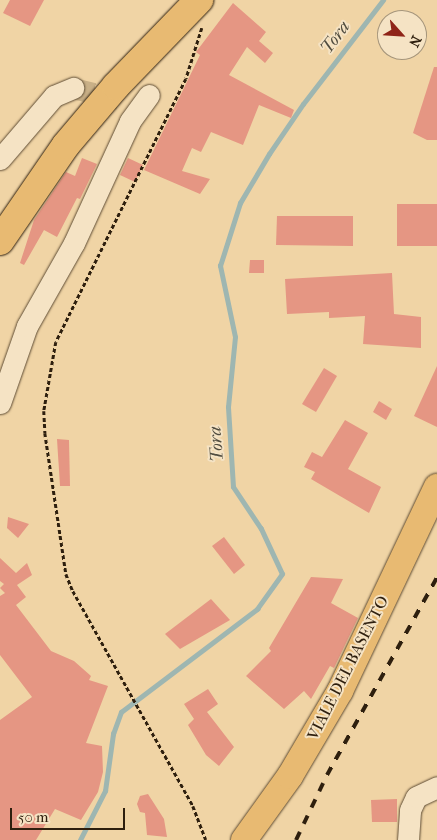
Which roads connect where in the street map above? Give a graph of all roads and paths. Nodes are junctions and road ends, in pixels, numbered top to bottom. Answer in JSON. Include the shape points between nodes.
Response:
{"nodes":[{"id":1,"x":173,"y":0,"type":"edge"},
{"id":2,"x":199,"y":0,"type":"edge"},
{"id":3,"x":202,"y":26,"type":"dead end"},
{"id":4,"x":73,"y":88,"type":"tunnel mouth"},
{"id":5,"x":119,"y":99,"type":"tunnel mouth"},
{"id":6,"x":0,"y":159,"type":"edge"},
{"id":7,"x":0,"y":208,"type":"edge"},
{"id":8,"x":0,"y":241,"type":"edge"},
{"id":9,"x":0,"y":403,"type":"edge"},
{"id":10,"x":437,"y":487,"type":"edge"},
{"id":11,"x":437,"y":787,"type":"edge"},
{"id":12,"x":206,"y":840,"type":"edge"},
{"id":13,"x":244,"y":840,"type":"edge"},
{"id":14,"x":408,"y":840,"type":"edge"}],
"edges":[{"from":1,"to":7,"type":"highway","via":[[56,130]]},
{"from":2,"to":8,"type":"highway","bridge":true,"via":[[116,86],[66,145]]},
{"from":3,"to":12,"type":"path","via":[[186,79],[56,342],[44,433],[66,574],[193,806]]},
{"from":4,"to":6,"type":"street","via":[[54,96]]},
{"from":5,"to":9,"type":"street","via":[[145,100],[130,121],[74,243],[27,326]]},
{"from":10,"to":13,"type":"main road","name":"VIALE DEL BASENTO","via":[[340,691],[290,776]]},
{"from":11,"to":14,"type":"street","via":[[416,797],[410,810]]}]}
